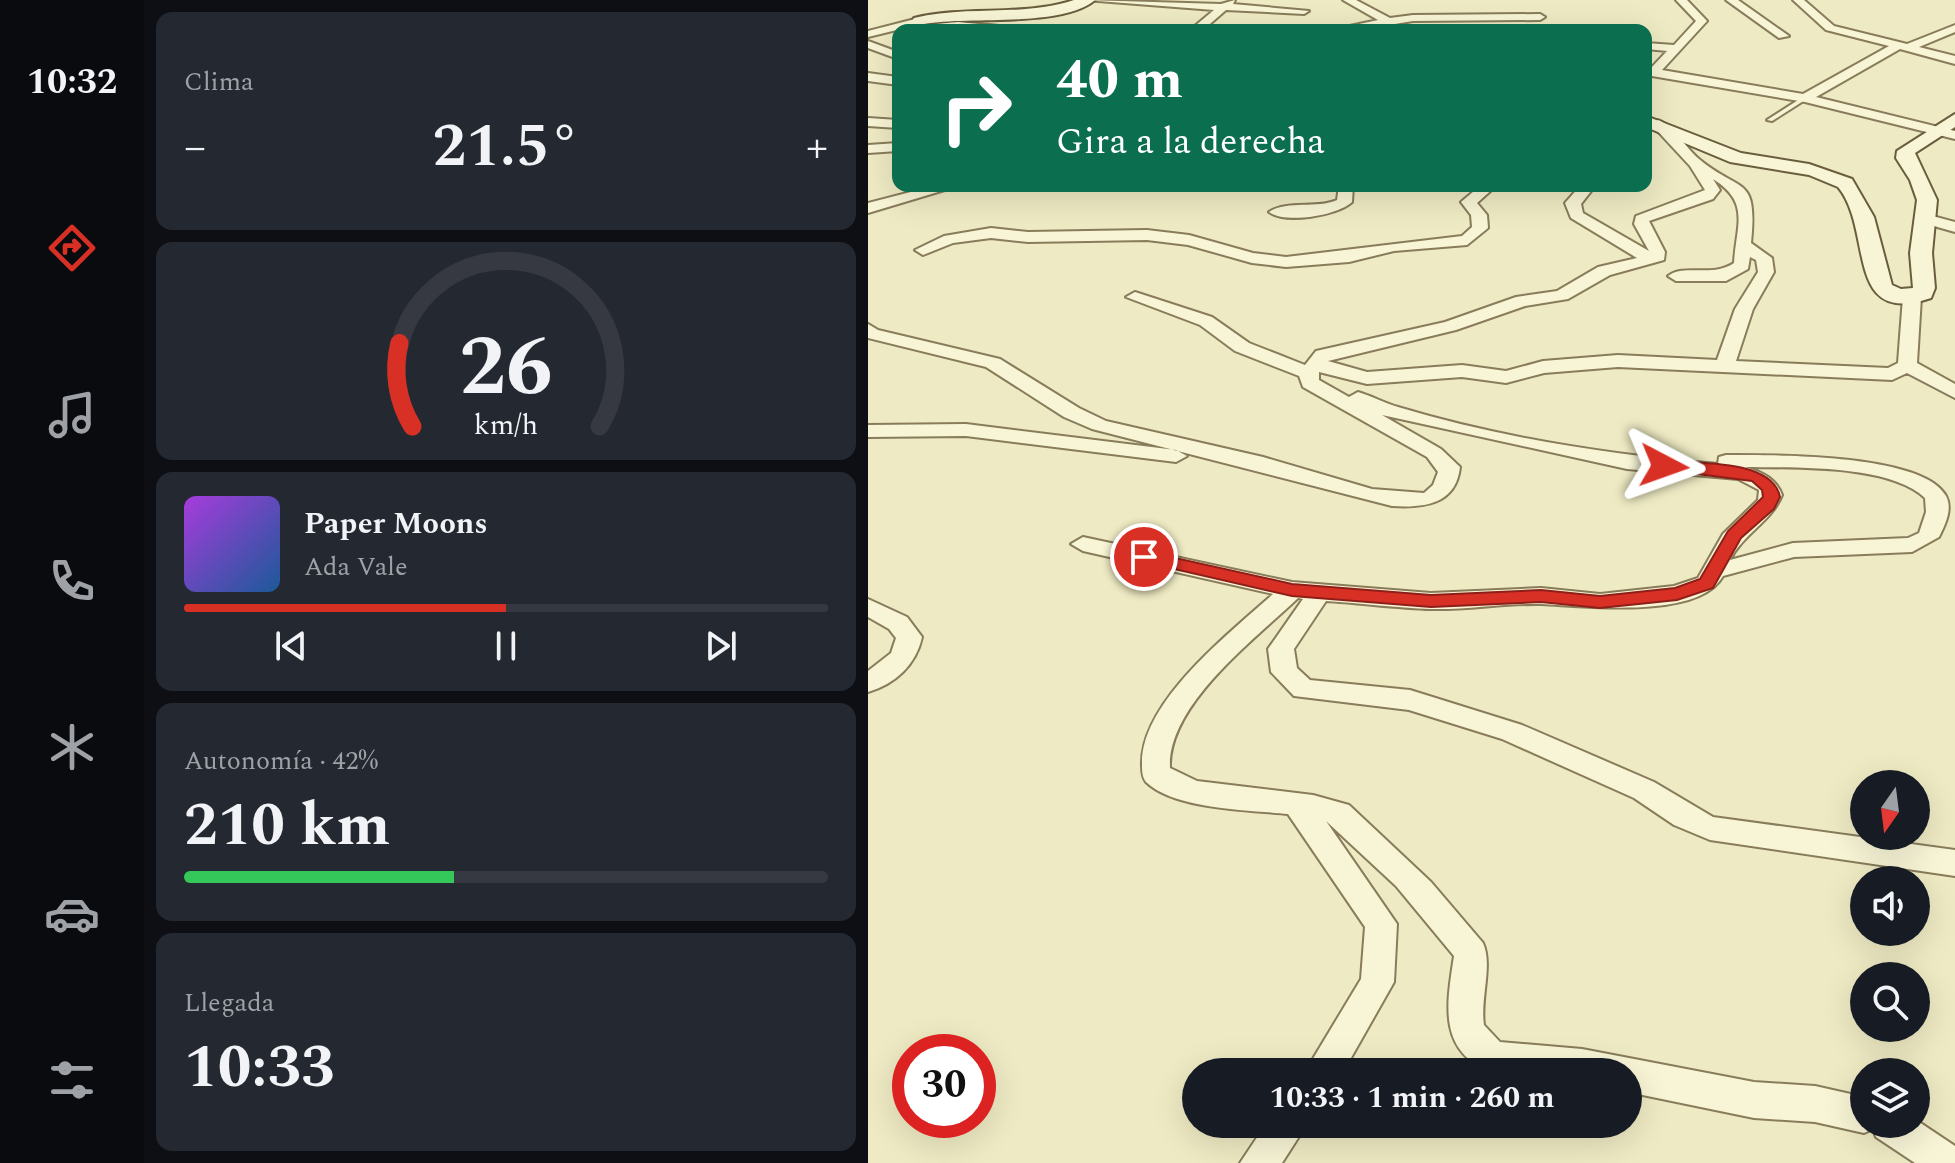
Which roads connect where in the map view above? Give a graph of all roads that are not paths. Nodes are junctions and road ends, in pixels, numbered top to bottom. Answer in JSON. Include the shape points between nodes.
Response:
{"nodes":[{"id":1,"x":1089,"y":0,"type":"edge"},
{"id":2,"x":1289,"y":0,"type":"edge"},
{"id":3,"x":1348,"y":0,"type":"edge"},
{"id":4,"x":1681,"y":0,"type":"edge"},
{"id":5,"x":1731,"y":0,"type":"edge"},
{"id":6,"x":1798,"y":0,"type":"edge"},
{"id":7,"x":1229,"y":3,"type":"edge"},
{"id":8,"x":1304,"y":11,"type":"junction"},
{"id":9,"x":1540,"y":17,"type":"dead end"},
{"id":10,"x":1316,"y":20,"type":"dead end"},
{"id":11,"x":1387,"y":21,"type":"junction"},
{"id":12,"x":923,"y":24,"type":"edge"},
{"id":13,"x":1203,"y":24,"type":"edge"},
{"id":14,"x":1371,"y":24,"type":"edge"},
{"id":15,"x":1955,"y":28,"type":"edge"},
{"id":16,"x":892,"y":30,"type":"edge"},
{"id":17,"x":868,"y":34,"type":"edge"},
{"id":18,"x":1783,"y":36,"type":"dead end"},
{"id":19,"x":868,"y":44,"type":"edge"},
{"id":20,"x":1652,"y":46,"type":"edge"},
{"id":21,"x":1903,"y":47,"type":"junction"},
{"id":22,"x":1674,"y":48,"type":"junction"},
{"id":23,"x":892,"y":54,"type":"edge"},
{"id":24,"x":1955,"y":60,"type":"edge"},
{"id":25,"x":1652,"y":70,"type":"edge"},
{"id":26,"x":1652,"y":72,"type":"edge"},
{"id":27,"x":868,"y":77,"type":"edge"},
{"id":28,"x":892,"y":80,"type":"edge"},
{"id":29,"x":1805,"y":98,"type":"junction"},
{"id":30,"x":1770,"y":120,"type":"dead end"},
{"id":31,"x":868,"y":122,"type":"edge"},
{"id":32,"x":1652,"y":122,"type":"edge"},
{"id":33,"x":892,"y":124,"type":"edge"},
{"id":34,"x":1949,"y":128,"type":"edge"},
{"id":35,"x":892,"y":147,"type":"edge"},
{"id":36,"x":868,"y":149,"type":"edge"},
{"id":37,"x":1695,"y":163,"type":"junction"},
{"id":38,"x":928,"y":192,"type":"edge"},
{"id":39,"x":1345,"y":192,"type":"edge"},
{"id":40,"x":1480,"y":192,"type":"edge"},
{"id":41,"x":1583,"y":192,"type":"edge"},
{"id":42,"x":868,"y":208,"type":"edge"},
{"id":43,"x":1277,"y":212,"type":"dead end"},
{"id":44,"x":1925,"y":219,"type":"junction"},
{"id":45,"x":1955,"y":227,"type":"edge"},
{"id":46,"x":1742,"y":245,"type":"junction"},
{"id":47,"x":923,"y":250,"type":"dead end"},
{"id":48,"x":1650,"y":260,"type":"junction"},
{"id":49,"x":1676,"y":276,"type":"dead end"},
{"id":50,"x":1135,"y":297,"type":"dead end"},
{"id":51,"x":1912,"y":297,"type":"junction"},
{"id":52,"x":869,"y":332,"type":"edge"},
{"id":53,"x":1907,"y":365,"type":"junction"},
{"id":54,"x":1724,"y":367,"type":"junction"},
{"id":55,"x":1311,"y":372,"type":"junction"},
{"id":56,"x":1955,"y":392,"type":"edge"},
{"id":57,"x":868,"y":431,"type":"edge"},
{"id":58,"x":1223,"y":456,"type":"junction"},
{"id":59,"x":1664,"y":466,"type":"junction"},
{"id":60,"x":1083,"y":544,"type":"dead end"},
{"id":61,"x":1716,"y":569,"type":"junction"},
{"id":62,"x":1306,"y":591,"type":"junction"},
{"id":63,"x":868,"y":607,"type":"edge"},
{"id":64,"x":868,"y":683,"type":"edge"},
{"id":65,"x":1299,"y":806,"type":"junction"},
{"id":66,"x":1955,"y":863,"type":"edge"},
{"id":67,"x":1331,"y":1058,"type":"edge"},
{"id":68,"x":1500,"y":1058,"type":"edge"},
{"id":69,"x":1642,"y":1078,"type":"edge"},
{"id":70,"x":1850,"y":1112,"type":"edge"},
{"id":71,"x":1278,"y":1138,"type":"edge"},
{"id":72,"x":1910,"y":1138,"type":"edge"},
{"id":73,"x":1259,"y":1163,"type":"edge"},
{"id":74,"x":1948,"y":1163,"type":"edge"}],
"edges":[{"from":1,"to":7,"type":"street"},
{"from":1,"to":12,"type":"main road","via":[[1047,14],[944,16]]},
{"from":2,"to":8,"type":"street"},
{"from":3,"to":11,"type":"street"},
{"from":4,"to":22,"type":"street","via":[[1702,21]]},
{"from":5,"to":18,"type":"street"},
{"from":6,"to":21,"type":"street","via":[[1830,28]]},
{"from":7,"to":8,"type":"street"},
{"from":7,"to":13,"type":"street"},
{"from":8,"to":10,"type":"street"},
{"from":9,"to":11,"type":"street"},
{"from":11,"to":14,"type":"street"},
{"from":15,"to":21,"type":"street"},
{"from":16,"to":17,"type":"street"},
{"from":19,"to":23,"type":"street"},
{"from":20,"to":22,"type":"street"},
{"from":21,"to":24,"type":"street"},
{"from":21,"to":29,"type":"street"},
{"from":22,"to":25,"type":"street"},
{"from":26,"to":29,"type":"street"},
{"from":27,"to":28,"type":"street"},
{"from":29,"to":30,"type":"lane"},
{"from":29,"to":34,"type":"street"},
{"from":31,"to":33,"type":"street"},
{"from":32,"to":37,"type":"street"},
{"from":32,"to":51,"type":"main road","via":[[1734,157],[1845,183],[1868,235],[1881,288]]},
{"from":34,"to":44,"type":"main road","via":[[1906,151],[1924,189]]},
{"from":35,"to":36,"type":"street"},
{"from":37,"to":46,"type":"street","via":[[1745,194],[1750,212]]},
{"from":37,"to":48,"type":"street","via":[[1713,190],[1641,219],[1642,230],[1658,252]]},
{"from":38,"to":42,"type":"street"},
{"from":39,"to":43,"type":"street","via":[[1344,202],[1333,210]]},
{"from":40,"to":47,"type":"street","via":[[1470,199],[1480,228],[1467,240],[1394,246],[1349,257],[1268,261],[1175,237],[1095,234],[978,233]]},
{"from":41,"to":48,"type":"street","via":[[1573,203],[1576,215]]},
{"from":44,"to":45,"type":"street"},
{"from":44,"to":51,"type":"main road","via":[[1923,293]]},
{"from":46,"to":49,"type":"street","via":[[1742,265],[1735,273]]},
{"from":46,"to":54,"type":"street","via":[[1764,258],[1766,272],[1744,309]]},
{"from":48,"to":55,"type":"street","via":[[1604,271],[1562,295],[1522,301],[1400,339],[1337,350]]},
{"from":50,"to":55,"type":"street","via":[[1206,321],[1242,347]]},
{"from":51,"to":53,"type":"street"},
{"from":52,"to":58,"type":"street","via":[[993,363],[1039,387],[1083,420]]},
{"from":53,"to":54,"type":"street","via":[[1892,374]]},
{"from":53,"to":56,"type":"street"},
{"from":54,"to":55,"type":"street","via":[[1589,362],[1506,377],[1462,371],[1367,378]]},
{"from":55,"to":58,"type":"street","via":[[1434,453],[1449,467],[1442,488],[1429,499],[1406,500]]},
{"from":55,"to":59,"type":"street","via":[[1389,411],[1627,463]]},
{"from":57,"to":58,"type":"street","via":[[966,430],[1161,456]]},
{"from":59,"to":61,"type":"street","via":[[1742,473],[1770,489],[1768,506],[1734,535]]},
{"from":59,"to":61,"type":"street","via":[[1761,461],[1855,467],[1897,473],[1934,494],[1934,526],[1928,537],[1912,545],[1793,550]]},
{"from":60,"to":62,"type":"street"},
{"from":61,"to":62,"type":"street","via":[[1707,583],[1677,594],[1600,602],[1541,596],[1431,601]]},
{"from":62,"to":65,"type":"street","via":[[1209,668],[1156,746],[1156,774],[1171,784],[1197,793]]},
{"from":62,"to":66,"type":"street","via":[[1281,649],[1284,672],[1303,689],[1410,700],[1512,732],[1644,790],[1710,828]]},
{"from":63,"to":64,"type":"street","via":[[898,623],[909,637],[907,653],[896,666]]},
{"from":65,"to":67,"type":"street","via":[[1381,924],[1377,982]]},
{"from":65,"to":68,"type":"street","via":[[1337,812],[1444,915],[1471,953],[1468,1033],[1476,1045]]},
{"from":69,"to":70,"type":"street"},
{"from":71,"to":73,"type":"street"},
{"from":72,"to":74,"type":"street"}]}
